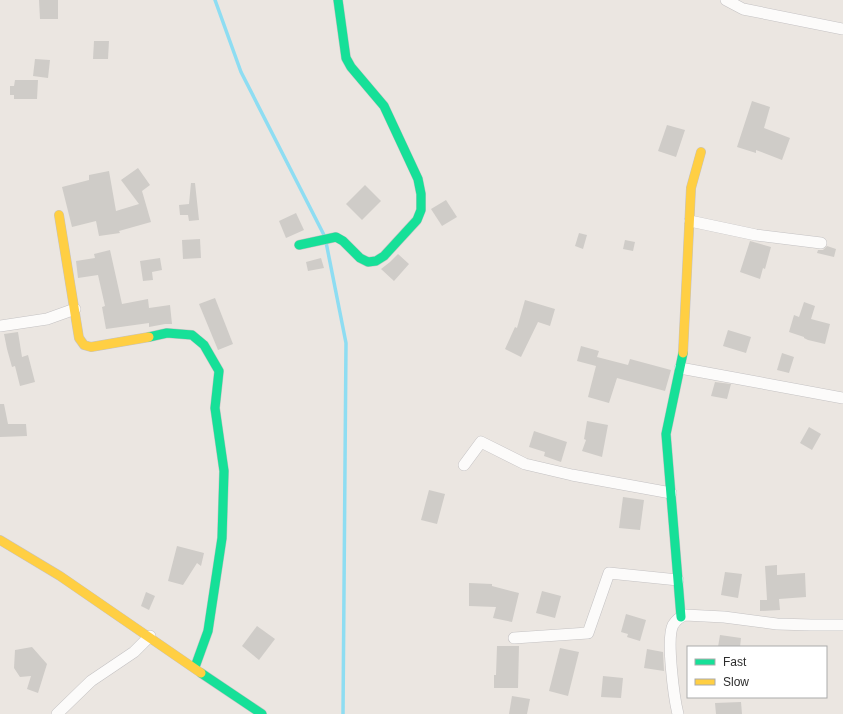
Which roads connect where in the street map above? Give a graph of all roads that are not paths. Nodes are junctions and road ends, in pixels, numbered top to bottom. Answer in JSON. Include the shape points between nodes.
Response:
{"nodes":[{"id":1,"x":338,"y":0,"type":"edge"},
{"id":2,"x":726,"y":0,"type":"edge"},
{"id":3,"x":843,"y":29,"type":"edge"},
{"id":4,"x":702,"y":152,"type":"dead end"},
{"id":5,"x":59,"y":215,"type":"dead end"},
{"id":6,"x":690,"y":221,"type":"junction"},
{"id":7,"x":821,"y":243,"type":"dead end"},
{"id":8,"x":299,"y":245,"type":"dead end"},
{"id":9,"x":75,"y":309,"type":"junction"},
{"id":10,"x":0,"y":326,"type":"edge"},
{"id":11,"x":680,"y":368,"type":"junction"},
{"id":12,"x":843,"y":398,"type":"edge"},
{"id":13,"x":464,"y":465,"type":"dead end"},
{"id":14,"x":671,"y":494,"type":"junction"},
{"id":15,"x":0,"y":540,"type":"edge"},
{"id":16,"x":678,"y":580,"type":"junction"},
{"id":17,"x":681,"y":617,"type":"junction"},
{"id":18,"x":843,"y":625,"type":"edge"},
{"id":19,"x":150,"y":636,"type":"junction"},
{"id":20,"x":514,"y":638,"type":"dead end"},
{"id":21,"x":195,"y":667,"type":"junction"},
{"id":22,"x":57,"y":714,"type":"edge"},
{"id":23,"x":262,"y":714,"type":"edge"},
{"id":24,"x":678,"y":714,"type":"edge"}],
"edges":[{"from":1,"to":8,"type":"street","via":[[346,58],[384,106],[418,179],[422,194],[421,210],[417,220],[384,256],[376,261],[368,262],[360,258],[343,241],[336,238]]},
{"from":2,"to":3,"type":"street","via":[[743,9]]},
{"from":4,"to":6,"type":"street","via":[[691,188]]},
{"from":5,"to":9,"type":"street"},
{"from":6,"to":7,"type":"street"},
{"from":6,"to":11,"type":"street","via":[[684,350]]},
{"from":9,"to":10,"type":"street","via":[[47,320]]},
{"from":9,"to":21,"type":"street","via":[[79,338],[84,345],[91,347],[167,333],[192,335],[204,346],[219,371],[215,408],[224,471],[222,538],[208,631]]},
{"from":11,"to":12,"type":"street"},
{"from":11,"to":14,"type":"street","via":[[666,434]]},
{"from":13,"to":14,"type":"street","via":[[481,442],[525,464]]},
{"from":14,"to":16,"type":"street"},
{"from":15,"to":19,"type":"street","via":[[60,576]]},
{"from":16,"to":17,"type":"street"},
{"from":16,"to":20,"type":"street","via":[[609,573],[588,634]]},
{"from":17,"to":18,"type":"street","via":[[724,617],[777,624]]},
{"from":17,"to":24,"type":"street","via":[[673,626],[670,643]]},
{"from":19,"to":21,"type":"street"},
{"from":19,"to":22,"type":"street","via":[[134,652],[91,681]]},
{"from":21,"to":23,"type":"street"}]}
